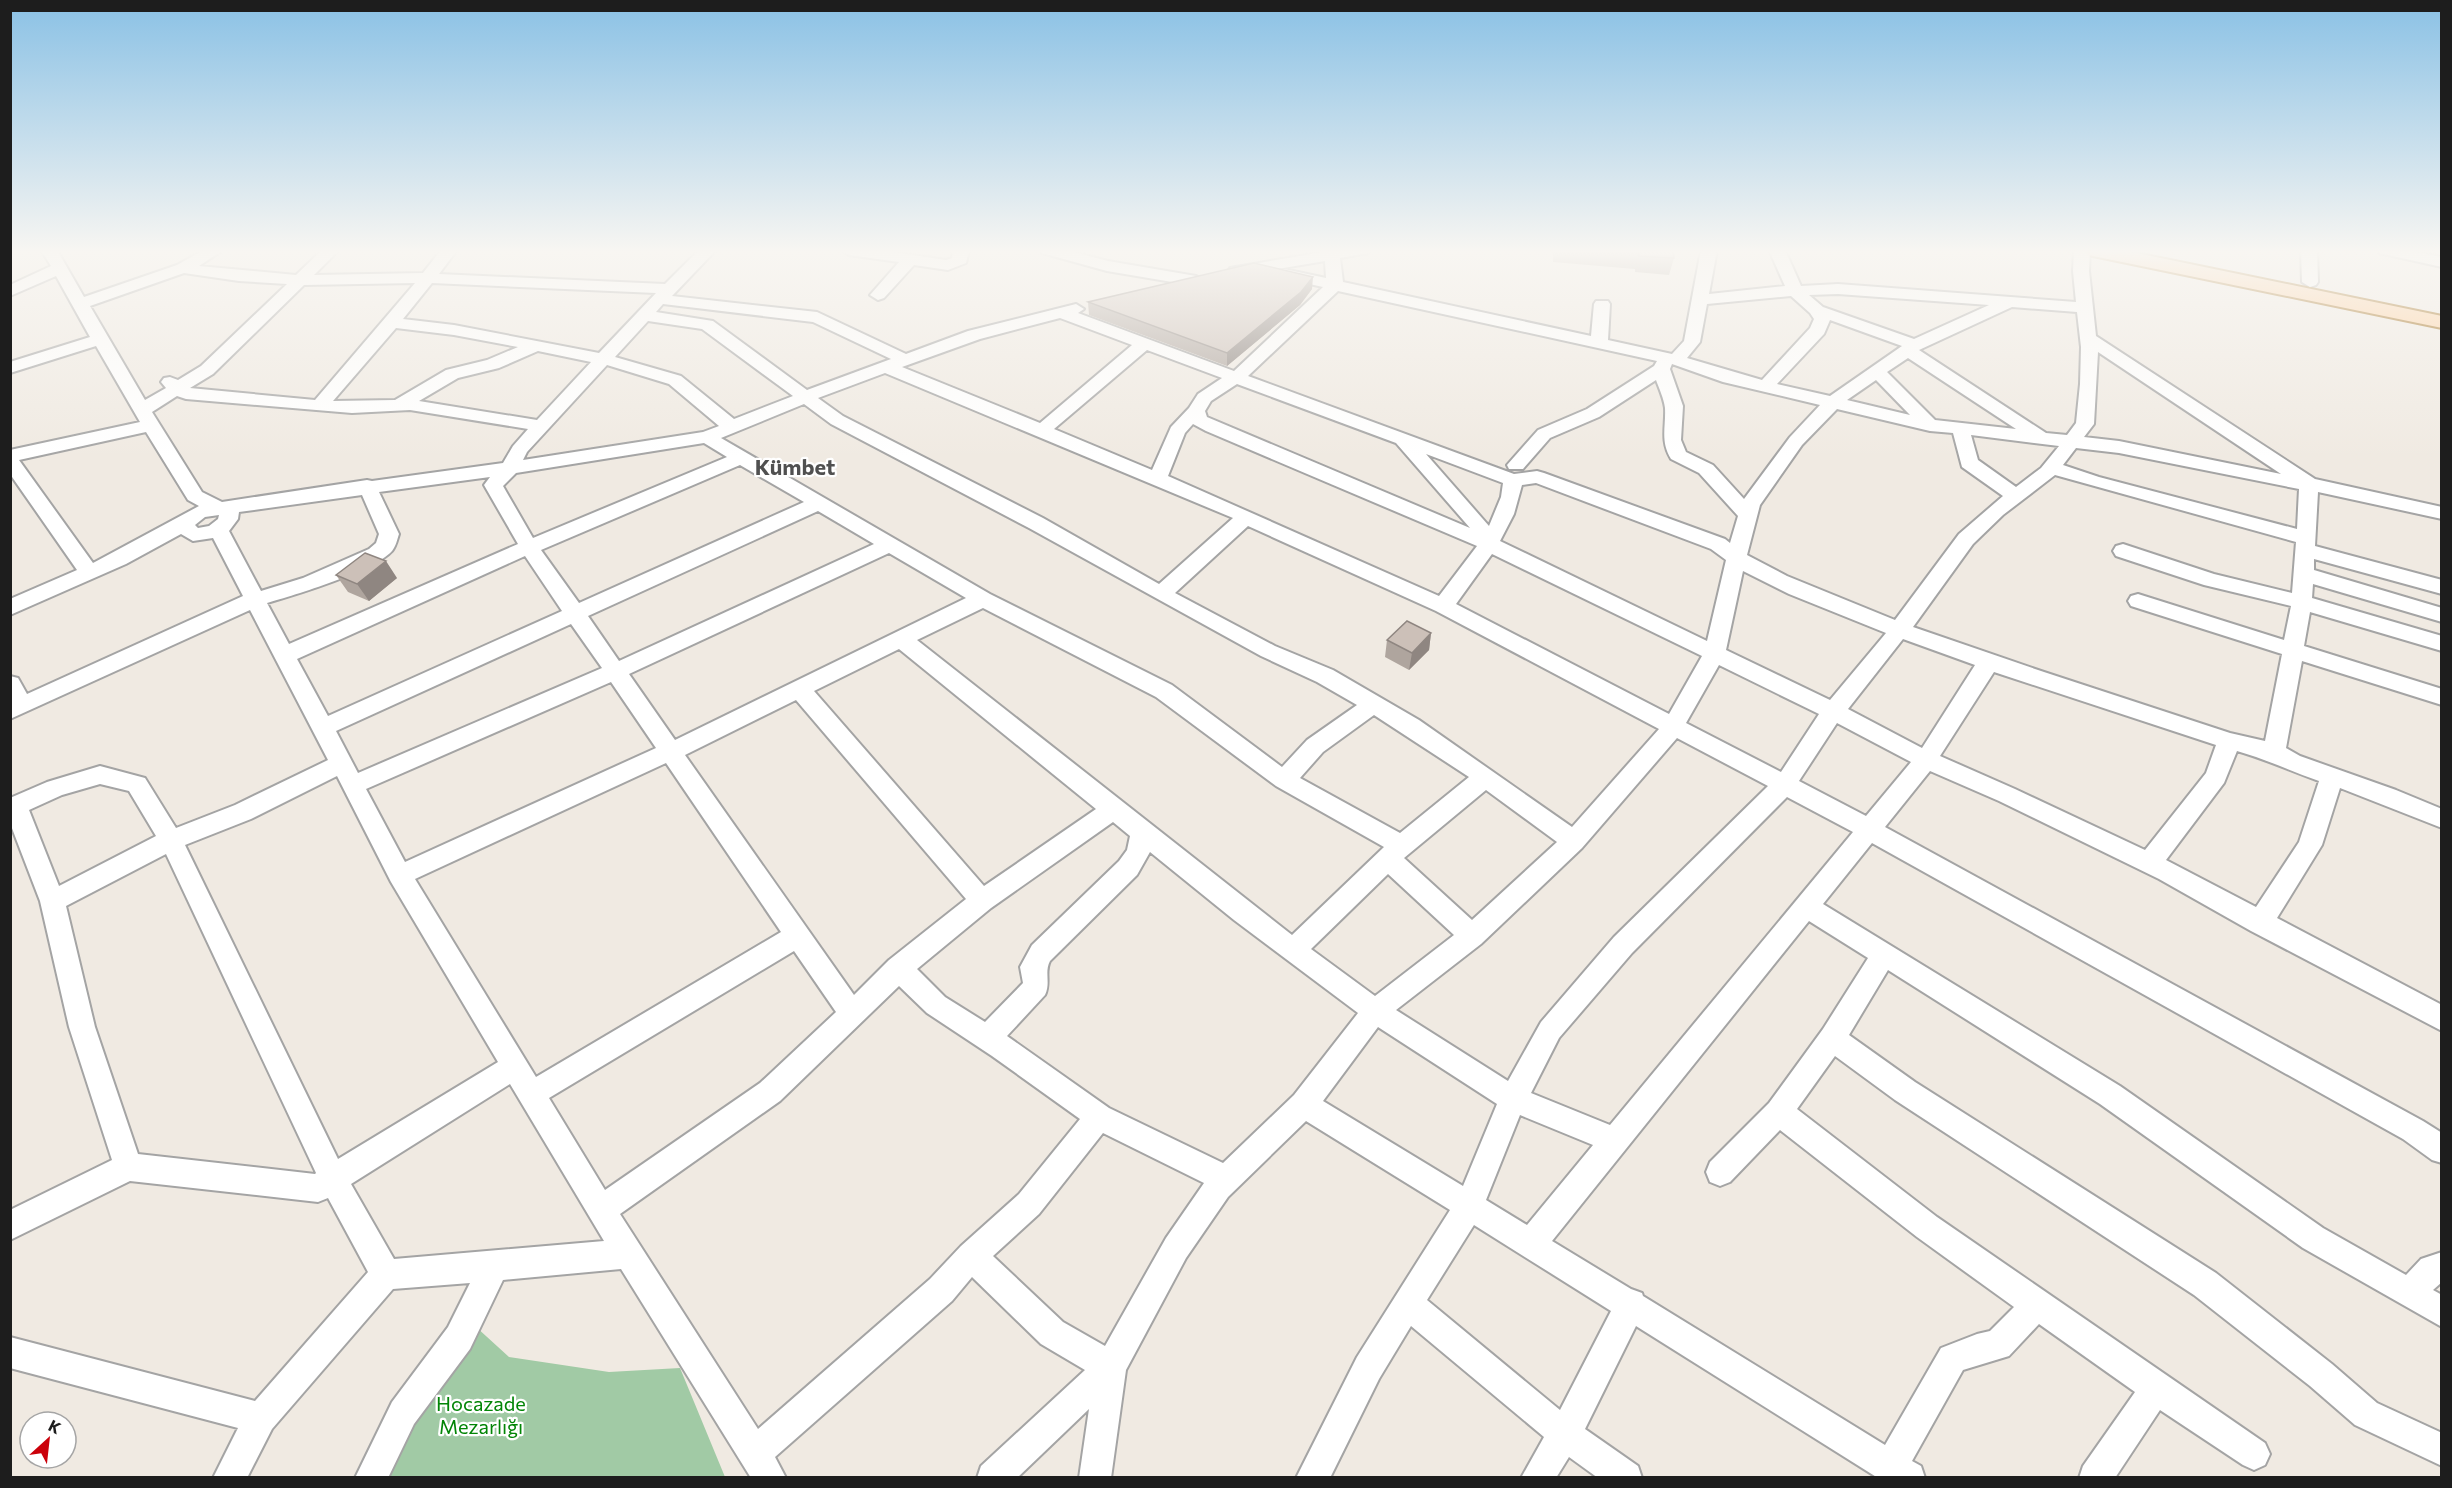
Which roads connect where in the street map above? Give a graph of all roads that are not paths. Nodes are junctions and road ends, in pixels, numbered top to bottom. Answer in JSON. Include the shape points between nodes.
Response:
{"nodes":[{"id":1,"x":89,"y":319,"type":"edge"},
{"id":2,"x":259,"y":319,"type":"edge"},
{"id":3,"x":395,"y":319,"type":"edge"},
{"id":4,"x":640,"y":319,"type":"edge"},
{"id":5,"x":672,"y":319,"type":"edge"},
{"id":6,"x":821,"y":319,"type":"edge"},
{"id":7,"x":1036,"y":319,"type":"edge"},
{"id":8,"x":1080,"y":319,"type":"edge"},
{"id":9,"x":1298,"y":319,"type":"edge"},
{"id":10,"x":1492,"y":319,"type":"edge"},
{"id":11,"x":1601,"y":319,"type":"edge"},
{"id":12,"x":1696,"y":319,"type":"edge"},
{"id":13,"x":1822,"y":319,"type":"edge"},
{"id":14,"x":1840,"y":319,"type":"edge"},
{"id":15,"x":1972,"y":319,"type":"edge"},
{"id":16,"x":2086,"y":319,"type":"edge"},
{"id":17,"x":392,"y":323,"type":"junction"},
{"id":18,"x":2088,"y":338,"type":"junction"},
{"id":19,"x":100,"y":339,"type":"junction"},
{"id":20,"x":1145,"y":342,"type":"junction"},
{"id":21,"x":1599,"y":343,"type":"junction"},
{"id":22,"x":537,"y":346,"type":"junction"},
{"id":23,"x":1911,"y":348,"type":"junction"},
{"id":24,"x":603,"y":359,"type":"junction"},
{"id":25,"x":1668,"y":362,"type":"junction"},
{"id":26,"x":897,"y":363,"type":"junction"},
{"id":27,"x":10,"y":368,"type":"edge"},
{"id":28,"x":1876,"y":372,"type":"junction"},
{"id":29,"x":1238,"y":376,"type":"junction"},
{"id":30,"x":174,"y":385,"type":"junction"},
{"id":31,"x":1765,"y":387,"type":"junction"},
{"id":32,"x":805,"y":397,"type":"junction"},
{"id":33,"x":1832,"y":403,"type":"junction"},
{"id":34,"x":320,"y":405,"type":"junction"},
{"id":35,"x":398,"y":406,"type":"junction"},
{"id":36,"x":142,"y":411,"type":"junction"},
{"id":37,"x":1196,"y":411,"type":"junction"},
{"id":38,"x":1930,"y":425,"type":"junction"},
{"id":39,"x":541,"y":426,"type":"junction"},
{"id":40,"x":732,"y":427,"type":"junction"},
{"id":41,"x":1042,"y":430,"type":"junction"},
{"id":42,"x":1961,"y":430,"type":"junction"},
{"id":43,"x":707,"y":437,"type":"junction"},
{"id":44,"x":1401,"y":438,"type":"junction"},
{"id":45,"x":2043,"y":440,"type":"junction"},
{"id":46,"x":2072,"y":443,"type":"junction"},
{"id":47,"x":741,"y":457,"type":"junction"},
{"id":48,"x":10,"y":458,"type":"edge"},
{"id":49,"x":510,"y":468,"type":"junction"},
{"id":50,"x":2054,"y":468,"type":"junction"},
{"id":51,"x":1514,"y":473,"type":"junction"},
{"id":52,"x":1158,"y":479,"type":"junction"},
{"id":53,"x":2309,"y":484,"type":"junction"},
{"id":54,"x":367,"y":486,"type":"junction"},
{"id":55,"x":2016,"y":496,"type":"junction"},
{"id":56,"x":819,"y":503,"type":"junction"},
{"id":57,"x":2442,"y":513,"type":"edge"},
{"id":58,"x":1748,"y":515,"type":"junction"},
{"id":59,"x":1246,"y":517,"type":"junction"},
{"id":60,"x":209,"y":524,"type":"junction"},
{"id":61,"x":1490,"y":542,"type":"junction"},
{"id":62,"x":890,"y":544,"type":"junction"},
{"id":63,"x":2305,"y":544,"type":"junction"},
{"id":64,"x":529,"y":547,"type":"junction"},
{"id":65,"x":2122,"y":550,"type":"dead end"},
{"id":66,"x":1736,"y":559,"type":"junction"},
{"id":67,"x":89,"y":572,"type":"junction"},
{"id":68,"x":2304,"y":574,"type":"junction"},
{"id":69,"x":2442,"y":586,"type":"edge"},
{"id":70,"x":1161,"y":594,"type":"junction"},
{"id":71,"x":983,"y":599,"type":"junction"},
{"id":72,"x":254,"y":600,"type":"junction"},
{"id":73,"x":2138,"y":600,"type":"dead end"},
{"id":74,"x":2302,"y":602,"type":"junction"},
{"id":75,"x":1443,"y":606,"type":"junction"},
{"id":76,"x":10,"y":608,"type":"edge"},
{"id":77,"x":574,"y":612,"type":"junction"},
{"id":78,"x":2442,"y":615,"type":"edge"},
{"id":79,"x":1899,"y":630,"type":"junction"},
{"id":80,"x":901,"y":639,"type":"junction"},
{"id":81,"x":2442,"y":644,"type":"edge"},
{"id":82,"x":2293,"y":650,"type":"junction"},
{"id":83,"x":1714,"y":654,"type":"junction"},
{"id":84,"x":283,"y":656,"type":"junction"},
{"id":85,"x":1990,"y":660,"type":"junction"},
{"id":86,"x":616,"y":671,"type":"junction"},
{"id":87,"x":10,"y":684,"type":"edge"},
{"id":88,"x":800,"y":688,"type":"junction"},
{"id":89,"x":2442,"y":697,"type":"edge"},
{"id":90,"x":1374,"y":704,"type":"junction"},
{"id":91,"x":17,"y":708,"type":"edge"},
{"id":92,"x":1833,"y":711,"type":"junction"},
{"id":93,"x":1674,"y":724,"type":"junction"},
{"id":94,"x":322,"y":728,"type":"junction"},
{"id":95,"x":2229,"y":741,"type":"junction"},
{"id":96,"x":672,"y":751,"type":"junction"},
{"id":97,"x":2274,"y":752,"type":"junction"},
{"id":98,"x":1926,"y":760,"type":"junction"},
{"id":99,"x":347,"y":775,"type":"junction"},
{"id":100,"x":1486,"y":777,"type":"junction"},
{"id":101,"x":2332,"y":777,"type":"junction"},
{"id":102,"x":1284,"y":780,"type":"junction"},
{"id":103,"x":1785,"y":784,"type":"junction"},
{"id":104,"x":13,"y":808,"type":"edge"},
{"id":105,"x":1112,"y":810,"type":"junction"},
{"id":106,"x":2442,"y":819,"type":"edge"},
{"id":107,"x":1869,"y":829,"type":"junction"},
{"id":108,"x":1142,"y":833,"type":"junction"},
{"id":109,"x":171,"y":840,"type":"junction"},
{"id":110,"x":1574,"y":841,"type":"junction"},
{"id":111,"x":1395,"y":852,"type":"junction"},
{"id":112,"x":2149,"y":863,"type":"junction"},
{"id":113,"x":400,"y":874,"type":"junction"},
{"id":114,"x":52,"y":901,"type":"junction"},
{"id":115,"x":982,"y":901,"type":"junction"},
{"id":116,"x":1806,"y":906,"type":"junction"},
{"id":117,"x":2260,"y":923,"type":"junction"},
{"id":118,"x":798,"y":935,"type":"junction"},
{"id":119,"x":1472,"y":936,"type":"junction"},
{"id":120,"x":1294,"y":949,"type":"junction"},
{"id":121,"x":1883,"y":955,"type":"junction"},
{"id":122,"x":898,"y":968,"type":"junction"},
{"id":123,"x":1375,"y":1011,"type":"junction"},
{"id":124,"x":852,"y":1014,"type":"junction"},
{"id":125,"x":2442,"y":1019,"type":"edge"},
{"id":126,"x":988,"y":1038,"type":"junction"},
{"id":127,"x":1832,"y":1038,"type":"junction"},
{"id":128,"x":515,"y":1066,"type":"junction"},
{"id":129,"x":532,"y":1094,"type":"junction"},
{"id":130,"x":1513,"y":1099,"type":"junction"},
{"id":131,"x":1304,"y":1104,"type":"junction"},
{"id":132,"x":1779,"y":1112,"type":"junction"},
{"id":133,"x":1099,"y":1116,"type":"junction"},
{"id":134,"x":1614,"y":1140,"type":"junction"},
{"id":135,"x":2442,"y":1150,"type":"edge"},
{"id":136,"x":128,"y":1167,"type":"junction"},
{"id":137,"x":1720,"y":1172,"type":"dead end"},
{"id":138,"x":333,"y":1179,"type":"junction"},
{"id":139,"x":1226,"y":1179,"type":"junction"},
{"id":140,"x":1468,"y":1206,"type":"junction"},
{"id":141,"x":601,"y":1210,"type":"junction"},
{"id":142,"x":10,"y":1226,"type":"edge"},
{"id":143,"x":1531,"y":1243,"type":"junction"},
{"id":144,"x":629,"y":1254,"type":"junction"},
{"id":145,"x":971,"y":1256,"type":"junction"},
{"id":146,"x":494,"y":1267,"type":"junction"},
{"id":147,"x":2442,"y":1267,"type":"edge"},
{"id":148,"x":386,"y":1275,"type":"junction"},
{"id":149,"x":2409,"y":1293,"type":"junction"},
{"id":150,"x":1408,"y":1304,"type":"junction"},
{"id":151,"x":1631,"y":1304,"type":"junction"},
{"id":152,"x":2038,"y":1304,"type":"junction"},
{"id":153,"x":2442,"y":1312,"type":"edge"},
{"id":154,"x":10,"y":1352,"type":"edge"},
{"id":155,"x":1111,"y":1367,"type":"junction"},
{"id":156,"x":2156,"y":1388,"type":"junction"},
{"id":157,"x":261,"y":1418,"type":"junction"},
{"id":158,"x":1565,"y":1434,"type":"junction"},
{"id":159,"x":2442,"y":1450,"type":"edge"},
{"id":160,"x":2254,"y":1454,"type":"dead end"},
{"id":161,"x":763,"y":1465,"type":"edge"},
{"id":162,"x":1900,"y":1472,"type":"edge"},
{"id":163,"x":229,"y":1478,"type":"edge"},
{"id":164,"x":371,"y":1478,"type":"edge"},
{"id":165,"x":993,"y":1478,"type":"edge"},
{"id":166,"x":1095,"y":1478,"type":"edge"},
{"id":167,"x":1312,"y":1478,"type":"edge"},
{"id":168,"x":1537,"y":1478,"type":"edge"},
{"id":169,"x":1626,"y":1478,"type":"edge"},
{"id":170,"x":2095,"y":1478,"type":"edge"}],
"edges":[{"from":1,"to":19,"type":"street"},
{"from":2,"to":30,"type":"street","via":[[207,370]]},
{"from":3,"to":17,"type":"street"},
{"from":4,"to":24,"type":"street"},
{"from":5,"to":32,"type":"street","via":[[707,325]]},
{"from":6,"to":26,"type":"street"},
{"from":7,"to":26,"type":"street","via":[[974,335]]},
{"from":8,"to":20,"type":"street"},
{"from":9,"to":29,"type":"street"},
{"from":10,"to":21,"type":"street"},
{"from":11,"to":21,"type":"street"},
{"from":12,"to":25,"type":"street","via":[[1692,342]]},
{"from":13,"to":31,"type":"street","via":[[1818,330]]},
{"from":14,"to":23,"type":"street"},
{"from":15,"to":23,"type":"street"},
{"from":16,"to":18,"type":"street"},
{"from":17,"to":22,"type":"street"},
{"from":17,"to":34,"type":"street"},
{"from":18,"to":46,"type":"street","via":[[2085,424]]},
{"from":18,"to":53,"type":"street"},
{"from":19,"to":27,"type":"street"},
{"from":19,"to":36,"type":"street"},
{"from":20,"to":29,"type":"street"},
{"from":20,"to":41,"type":"street"},
{"from":21,"to":25,"type":"street"},
{"from":22,"to":24,"type":"street"},
{"from":22,"to":35,"type":"street","via":[[493,364],[452,374]]},
{"from":23,"to":28,"type":"street"},
{"from":23,"to":45,"type":"street"},
{"from":24,"to":39,"type":"street"},
{"from":24,"to":40,"type":"street","via":[[675,380]]},
{"from":25,"to":31,"type":"street"},
{"from":25,"to":51,"type":"street","via":[[1593,413],[1544,434]]},
{"from":25,"to":58,"type":"street","via":[[1674,406],[1672,440],[1678,455],[1706,469]]},
{"from":26,"to":32,"type":"street"},
{"from":26,"to":41,"type":"street"},
{"from":28,"to":33,"type":"street"},
{"from":28,"to":38,"type":"street"},
{"from":29,"to":37,"type":"street","via":[[1204,398]]},
{"from":29,"to":44,"type":"street"},
{"from":30,"to":34,"type":"street","via":[[186,394]]},
{"from":30,"to":36,"type":"street"},
{"from":31,"to":33,"type":"street"},
{"from":32,"to":40,"type":"street"},
{"from":32,"to":70,"type":"street","via":[[837,420],[1036,523]]},
{"from":33,"to":38,"type":"street"},
{"from":33,"to":58,"type":"street","via":[[1796,441],[1751,504]]},
{"from":34,"to":35,"type":"street"},
{"from":35,"to":39,"type":"street"},
{"from":36,"to":48,"type":"street"},
{"from":36,"to":60,"type":"street"},
{"from":37,"to":52,"type":"street","via":[[1177,431]]},
{"from":37,"to":61,"type":"street","via":[[1199,420],[1212,427]]},
{"from":38,"to":42,"type":"street"},
{"from":39,"to":49,"type":"street","via":[[519,450]]},
{"from":40,"to":43,"type":"street"},
{"from":41,"to":52,"type":"street"},
{"from":42,"to":45,"type":"street"},
{"from":42,"to":55,"type":"street","via":[[1969,463]]},
{"from":43,"to":47,"type":"street"},
{"from":43,"to":49,"type":"street"},
{"from":44,"to":51,"type":"street"},
{"from":44,"to":61,"type":"street"},
{"from":45,"to":46,"type":"street"},
{"from":46,"to":50,"type":"street"},
{"from":46,"to":53,"type":"street","via":[[2119,447]]},
{"from":47,"to":56,"type":"street"},
{"from":47,"to":64,"type":"street"},
{"from":48,"to":67,"type":"street"},
{"from":49,"to":54,"type":"street"},
{"from":49,"to":64,"type":"street","via":[[493,485]]},
{"from":50,"to":55,"type":"street"},
{"from":50,"to":63,"type":"street"},
{"from":51,"to":61,"type":"street","via":[[1512,498]]},
{"from":51,"to":66,"type":"street","via":[[1537,477],[1718,544]]},
{"from":52,"to":59,"type":"street"},
{"from":53,"to":57,"type":"street"},
{"from":53,"to":63,"type":"street"},
{"from":54,"to":60,"type":"street","via":[[319,493]]},
{"from":54,"to":72,"type":"street","via":[[389,534],[385,546],[321,579]]},
{"from":55,"to":79,"type":"street","via":[[1966,539]]},
{"from":56,"to":62,"type":"street"},
{"from":56,"to":77,"type":"street"},
{"from":58,"to":66,"type":"street"},
{"from":59,"to":70,"type":"street"},
{"from":59,"to":75,"type":"street"},
{"from":60,"to":67,"type":"street"},
{"from":60,"to":72,"type":"street"},
{"from":61,"to":75,"type":"street"},
{"from":61,"to":83,"type":"street"},
{"from":62,"to":71,"type":"street"},
{"from":62,"to":86,"type":"street"},
{"from":63,"to":68,"type":"street"},
{"from":63,"to":69,"type":"street"},
{"from":64,"to":77,"type":"street"},
{"from":64,"to":84,"type":"street"},
{"from":65,"to":74,"type":"street","via":[[2211,580]]},
{"from":66,"to":79,"type":"street","via":[[1775,580]]},
{"from":66,"to":83,"type":"street"},
{"from":67,"to":76,"type":"street"},
{"from":68,"to":74,"type":"street"},
{"from":68,"to":78,"type":"street"},
{"from":70,"to":90,"type":"street"},
{"from":71,"to":80,"type":"street"},
{"from":71,"to":102,"type":"street","via":[[1164,691]]},
{"from":72,"to":84,"type":"street"},
{"from":72,"to":91,"type":"street"},
{"from":73,"to":82,"type":"street"},
{"from":74,"to":81,"type":"street"},
{"from":74,"to":82,"type":"street"},
{"from":75,"to":93,"type":"street"},
{"from":77,"to":86,"type":"street"},
{"from":77,"to":94,"type":"street"},
{"from":79,"to":85,"type":"street"},
{"from":79,"to":92,"type":"street"},
{"from":80,"to":88,"type":"street"},
{"from":80,"to":105,"type":"street"},
{"from":82,"to":89,"type":"street"},
{"from":82,"to":97,"type":"street"},
{"from":83,"to":92,"type":"street"},
{"from":83,"to":93,"type":"street"},
{"from":84,"to":94,"type":"street"},
{"from":85,"to":95,"type":"street"},
{"from":85,"to":98,"type":"street"},
{"from":86,"to":96,"type":"street"},
{"from":86,"to":99,"type":"street"},
{"from":87,"to":91,"type":"street"},
{"from":88,"to":96,"type":"street"},
{"from":88,"to":115,"type":"street"},
{"from":90,"to":100,"type":"street"},
{"from":90,"to":102,"type":"street","via":[[1315,746]]},
{"from":92,"to":98,"type":"street"},
{"from":92,"to":103,"type":"street"},
{"from":93,"to":103,"type":"street"},
{"from":93,"to":110,"type":"street"},
{"from":94,"to":99,"type":"street"},
{"from":95,"to":97,"type":"street"},
{"from":95,"to":112,"type":"street","via":[[2216,777]]},
{"from":96,"to":113,"type":"street"},
{"from":96,"to":118,"type":"street"},
{"from":97,"to":101,"type":"street"},
{"from":98,"to":107,"type":"street"},
{"from":98,"to":112,"type":"street"},
{"from":99,"to":109,"type":"street"},
{"from":99,"to":113,"type":"street"},
{"from":100,"to":110,"type":"street"},
{"from":100,"to":111,"type":"street"},
{"from":101,"to":106,"type":"street"},
{"from":101,"to":117,"type":"street","via":[[2310,845]]},
{"from":102,"to":111,"type":"street"},
{"from":103,"to":107,"type":"street"},
{"from":103,"to":130,"type":"street","via":[[1623,945],[1550,1029]]},
{"from":104,"to":109,"type":"street","via":[[55,788],[100,775],[137,784]]},
{"from":104,"to":114,"type":"street"},
{"from":105,"to":108,"type":"street"},
{"from":105,"to":115,"type":"street"},
{"from":107,"to":116,"type":"street"},
{"from":107,"to":135,"type":"street","via":[[2413,1130]]},
{"from":108,"to":120,"type":"street"},
{"from":108,"to":126,"type":"street","via":[[1128,868],[1041,953],[1033,967],[1036,987]]},
{"from":109,"to":114,"type":"street"},
{"from":109,"to":138,"type":"street"},
{"from":110,"to":119,"type":"street"},
{"from":111,"to":119,"type":"street"},
{"from":111,"to":120,"type":"street"},
{"from":112,"to":117,"type":"street"},
{"from":113,"to":128,"type":"street"},
{"from":114,"to":136,"type":"street","via":[[82,1027]]},
{"from":115,"to":122,"type":"street"},
{"from":116,"to":121,"type":"street"},
{"from":116,"to":134,"type":"street"},
{"from":117,"to":125,"type":"street"},
{"from":118,"to":124,"type":"street"},
{"from":118,"to":129,"type":"street"},
{"from":119,"to":123,"type":"street"},
{"from":120,"to":123,"type":"street"},
{"from":121,"to":127,"type":"street"},
{"from":121,"to":149,"type":"street","via":[[2109,1095],[2313,1238]]},
{"from":122,"to":124,"type":"street"},
{"from":122,"to":126,"type":"street","via":[[936,1005]]},
{"from":123,"to":130,"type":"street"},
{"from":123,"to":131,"type":"street"},
{"from":124,"to":141,"type":"street","via":[[771,1092]]},
{"from":126,"to":133,"type":"street"},
{"from":127,"to":132,"type":"street"},
{"from":127,"to":159,"type":"street","via":[[1905,1091],[2205,1284],[2366,1414]]},
{"from":128,"to":129,"type":"street"},
{"from":128,"to":138,"type":"street"},
{"from":129,"to":141,"type":"street"},
{"from":130,"to":134,"type":"street"},
{"from":130,"to":140,"type":"street"},
{"from":131,"to":139,"type":"street"},
{"from":131,"to":140,"type":"street"},
{"from":132,"to":137,"type":"street"},
{"from":132,"to":152,"type":"street","via":[[1927,1227]]},
{"from":133,"to":139,"type":"street"},
{"from":133,"to":145,"type":"street","via":[[1029,1204]]},
{"from":134,"to":143,"type":"street"},
{"from":136,"to":138,"type":"street","via":[[318,1188]]},
{"from":136,"to":142,"type":"street"},
{"from":138,"to":148,"type":"street"},
{"from":139,"to":155,"type":"street","via":[[1176,1248]]},
{"from":140,"to":143,"type":"street"},
{"from":140,"to":150,"type":"street"},
{"from":141,"to":144,"type":"street"},
{"from":143,"to":151,"type":"street"},
{"from":144,"to":146,"type":"street"},
{"from":144,"to":161,"type":"street"},
{"from":145,"to":155,"type":"street","via":[[1052,1333]]},
{"from":145,"to":161,"type":"street"},
{"from":146,"to":148,"type":"street"},
{"from":146,"to":164,"type":"street","via":[[459,1338],[403,1413]]},
{"from":147,"to":149,"type":"street","via":[[2432,1270]]},
{"from":148,"to":157,"type":"street"},
{"from":149,"to":153,"type":"street"},
{"from":150,"to":158,"type":"street"},
{"from":150,"to":167,"type":"street","via":[[1368,1368]]},
{"from":151,"to":158,"type":"street"},
{"from":151,"to":162,"type":"street"},
{"from":152,"to":156,"type":"street"},
{"from":152,"to":162,"type":"street","via":[[1998,1345],[1952,1359]]},
{"from":154,"to":157,"type":"street"},
{"from":155,"to":165,"type":"street"},
{"from":155,"to":166,"type":"street"},
{"from":156,"to":160,"type":"street"},
{"from":156,"to":170,"type":"street"},
{"from":157,"to":163,"type":"street"},
{"from":158,"to":168,"type":"street"},
{"from":158,"to":169,"type":"street"}]}
